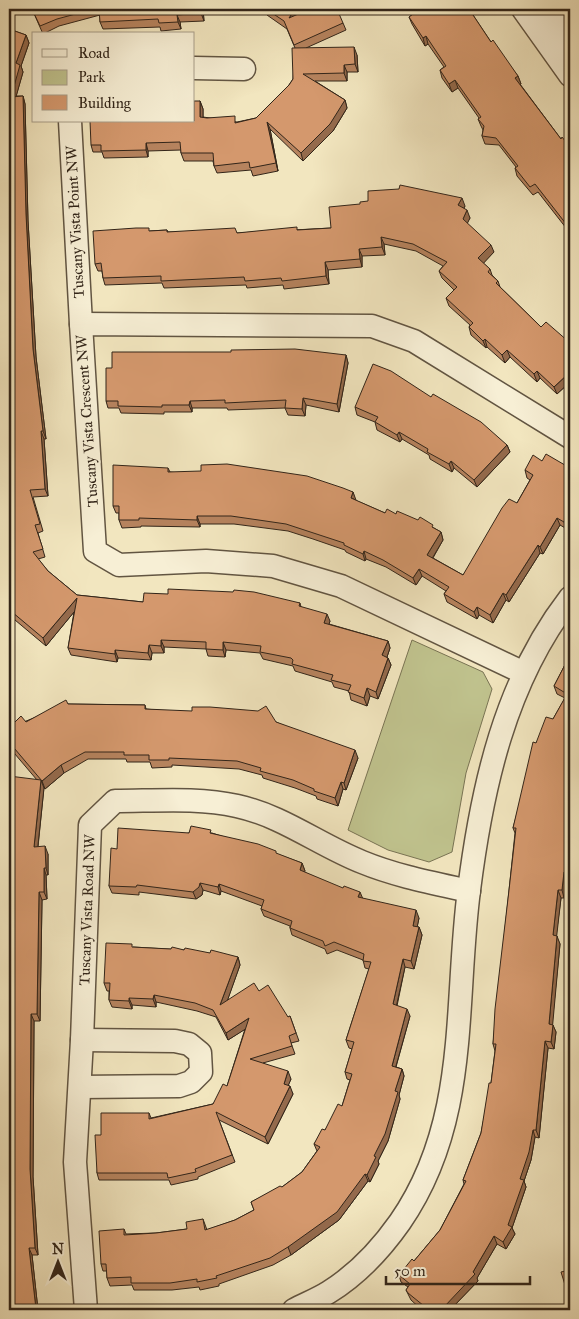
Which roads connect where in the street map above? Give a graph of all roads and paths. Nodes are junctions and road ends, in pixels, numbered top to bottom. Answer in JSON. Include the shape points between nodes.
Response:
{"nodes":[{"id":1,"x":524,"y":9,"type":"edge"},
{"id":2,"x":549,"y":9,"type":"edge"},
{"id":3,"x":570,"y":40,"type":"edge"},
{"id":4,"x":195,"y":68,"type":"edge"},
{"id":5,"x":244,"y":69,"type":"dead end"},
{"id":6,"x":570,"y":75,"type":"edge"},
{"id":7,"x":70,"y":122,"type":"edge"},
{"id":8,"x":81,"y":324,"type":"junction"},
{"id":9,"x":570,"y":437,"type":"edge"},
{"id":10,"x":570,"y":598,"type":"edge"},
{"id":11,"x":524,"y":673,"type":"junction"},
{"id":12,"x":469,"y":891,"type":"junction"},
{"id":13,"x":82,"y":1040,"type":"junction"},
{"id":14,"x":80,"y":1087,"type":"junction"},
{"id":15,"x":86,"y":1310,"type":"edge"},
{"id":16,"x":294,"y":1310,"type":"edge"}],
"edges":[{"from":1,"to":6,"type":"street"},
{"from":2,"to":3,"type":"street"},
{"from":4,"to":5,"type":"street"},
{"from":7,"to":8,"type":"street","name":"Tuscany Vista Point NW"},
{"from":8,"to":9,"type":"street","name":"Tuscany Vista Crescent NW","via":[[372,326],[414,341]]},
{"from":8,"to":11,"type":"street","name":"Tuscany Vista Crescent NW","via":[[95,551],[119,565],[206,561],[272,566],[341,586]]},
{"from":10,"to":11,"type":"street"},
{"from":11,"to":12,"type":"street","via":[[499,735],[482,803]]},
{"from":12,"to":13,"type":"street","name":"Tuscany Vista Road NW","via":[[415,880],[361,862],[287,822],[237,806],[180,801],[115,801],[90,825]]},
{"from":12,"to":16,"type":"street","via":[[449,1111],[435,1157],[417,1198],[366,1264],[330,1292]]},
{"from":13,"to":14,"type":"street","name":"Tuscany Vista Road NW"},
{"from":13,"to":14,"type":"street","via":[[175,1041],[188,1044],[200,1052],[201,1072],[191,1082],[179,1086]]},
{"from":14,"to":15,"type":"street","name":"Tuscany Vista Road NW","via":[[75,1162]]}]}
